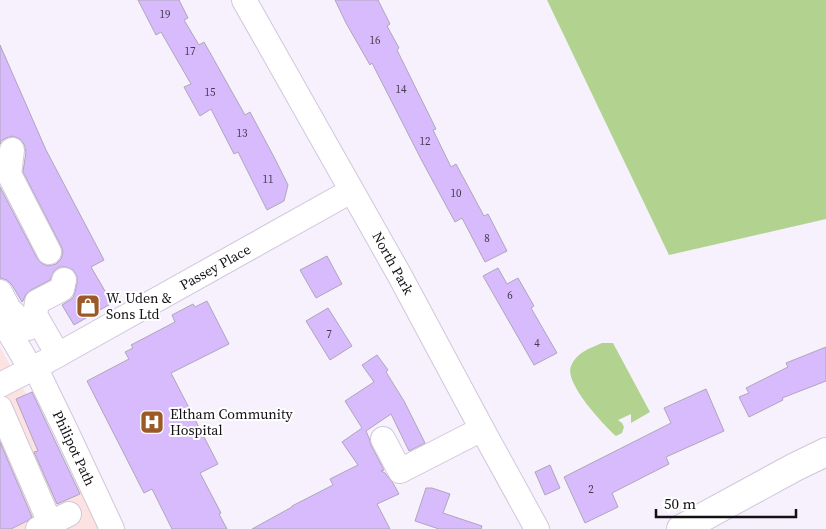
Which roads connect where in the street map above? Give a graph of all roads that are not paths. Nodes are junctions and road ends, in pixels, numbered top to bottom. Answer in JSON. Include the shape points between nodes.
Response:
{"nodes":[{"id":1,"x":244,"y":0,"type":"edge"},
{"id":2,"x":12,"y":150,"type":"dead end"},
{"id":3,"x":352,"y":191,"type":"junction"},
{"id":4,"x":49,"y":252,"type":"dead end"},
{"id":5,"x":64,"y":280,"type":"dead end"},
{"id":6,"x":0,"y":292,"type":"edge"},
{"id":7,"x":24,"y":301,"type":"dead end"},
{"id":8,"x":0,"y":322,"type":"edge"},
{"id":9,"x":28,"y":328,"type":"junction"},
{"id":10,"x":43,"y":363,"type":"junction"},
{"id":11,"x":0,"y":385,"type":"edge"},
{"id":12,"x":0,"y":408,"type":"edge"},
{"id":13,"x":482,"y":429,"type":"junction"},
{"id":14,"x":384,"y":439,"type":"dead end"},
{"id":15,"x":826,"y":452,"type":"edge"},
{"id":16,"x":53,"y":522,"type":"edge"},
{"id":17,"x":112,"y":529,"type":"edge"},
{"id":18,"x":537,"y":529,"type":"edge"},
{"id":19,"x":681,"y":529,"type":"edge"}],
"edges":[{"from":1,"to":3,"type":"street","name":"North Park"},
{"from":2,"to":4,"type":"street","via":[[9,174]]},
{"from":3,"to":10,"type":"street","name":"Passey Place"},
{"from":3,"to":13,"type":"street","name":"North Park"},
{"from":5,"to":10,"type":"street","via":[[62,289],[38,302],[35,315]]},
{"from":6,"to":9,"type":"street","via":[[9,309]]},
{"from":7,"to":9,"type":"street"},
{"from":8,"to":10,"type":"street"},
{"from":9,"to":10,"type":"street"},
{"from":10,"to":11,"type":"street","name":"Passey Place"},
{"from":10,"to":17,"type":"street","name":"Philipot Path","via":[[67,433]]},
{"from":12,"to":16,"type":"street"},
{"from":13,"to":14,"type":"street","via":[[400,471]]},
{"from":13,"to":18,"type":"street","name":"North Park"},
{"from":15,"to":19,"type":"main road"}]}
